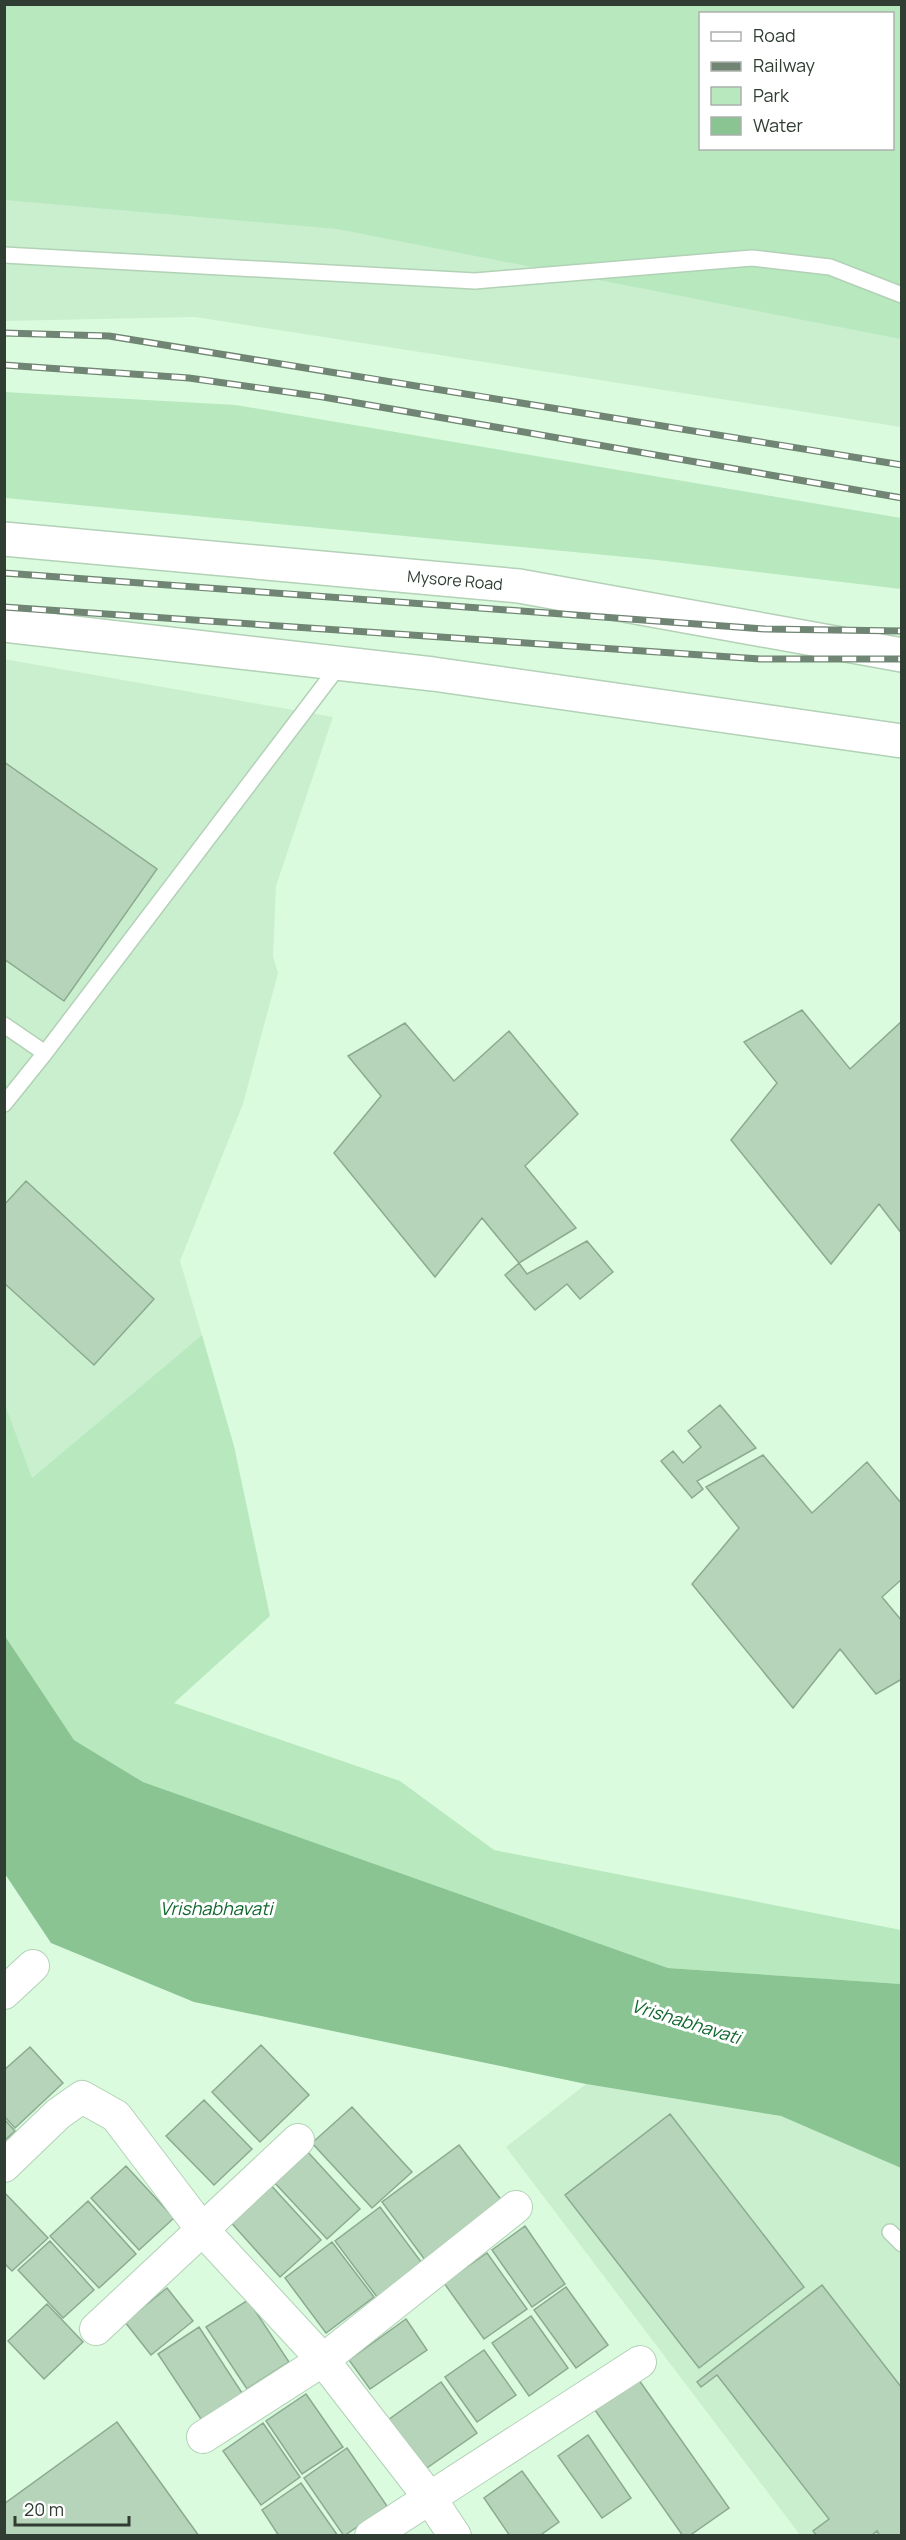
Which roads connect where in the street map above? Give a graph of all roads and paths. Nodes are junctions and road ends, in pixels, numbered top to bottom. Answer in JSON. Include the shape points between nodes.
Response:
{"nodes":[{"id":1,"x":4,"y":255,"type":"edge"},
{"id":2,"x":902,"y":295,"type":"edge"},
{"id":3,"x":4,"y":539,"type":"edge"},
{"id":4,"x":4,"y":625,"type":"edge"},
{"id":5,"x":902,"y":655,"type":"edge"},
{"id":6,"x":342,"y":663,"type":"junction"},
{"id":7,"x":902,"y":741,"type":"edge"},
{"id":8,"x":4,"y":1025,"type":"edge"},
{"id":9,"x":45,"y":1053,"type":"junction"},
{"id":10,"x":4,"y":1104,"type":"edge"},
{"id":11,"x":33,"y":1966,"type":"dead end"},
{"id":12,"x":4,"y":1993,"type":"edge"},
{"id":13,"x":298,"y":2140,"type":"dead end"},
{"id":14,"x":4,"y":2166,"type":"edge"},
{"id":15,"x":516,"y":2207,"type":"dead end"},
{"id":16,"x":201,"y":2228,"type":"junction"},
{"id":17,"x":890,"y":2232,"type":"dead end"},
{"id":18,"x":902,"y":2244,"type":"edge"},
{"id":19,"x":96,"y":2329,"type":"dead end"},
{"id":20,"x":323,"y":2360,"type":"junction"},
{"id":21,"x":640,"y":2362,"type":"dead end"},
{"id":22,"x":203,"y":2437,"type":"dead end"},
{"id":23,"x":429,"y":2497,"type":"junction"},
{"id":24,"x":371,"y":2535,"type":"edge"},
{"id":25,"x":455,"y":2535,"type":"edge"}],
"edges":[{"from":1,"to":2,"type":"lane","via":[[475,281],[752,258],[830,267]]},
{"from":3,"to":5,"type":"highway","name":"Mysore Road","via":[[519,586]]},
{"from":4,"to":6,"type":"highway"},
{"from":6,"to":7,"type":"highway"},
{"from":6,"to":9,"type":"lane"},
{"from":8,"to":9,"type":"lane"},
{"from":9,"to":10,"type":"lane"},
{"from":11,"to":12,"type":"street"},
{"from":13,"to":16,"type":"street"},
{"from":14,"to":16,"type":"street","via":[[58,2114],[82,2097],[116,2116]]},
{"from":15,"to":20,"type":"street"},
{"from":16,"to":19,"type":"street"},
{"from":16,"to":20,"type":"street"},
{"from":17,"to":18,"type":"lane"},
{"from":20,"to":22,"type":"street"},
{"from":20,"to":23,"type":"street"},
{"from":21,"to":23,"type":"street"},
{"from":23,"to":24,"type":"street"},
{"from":23,"to":25,"type":"street"}]}
